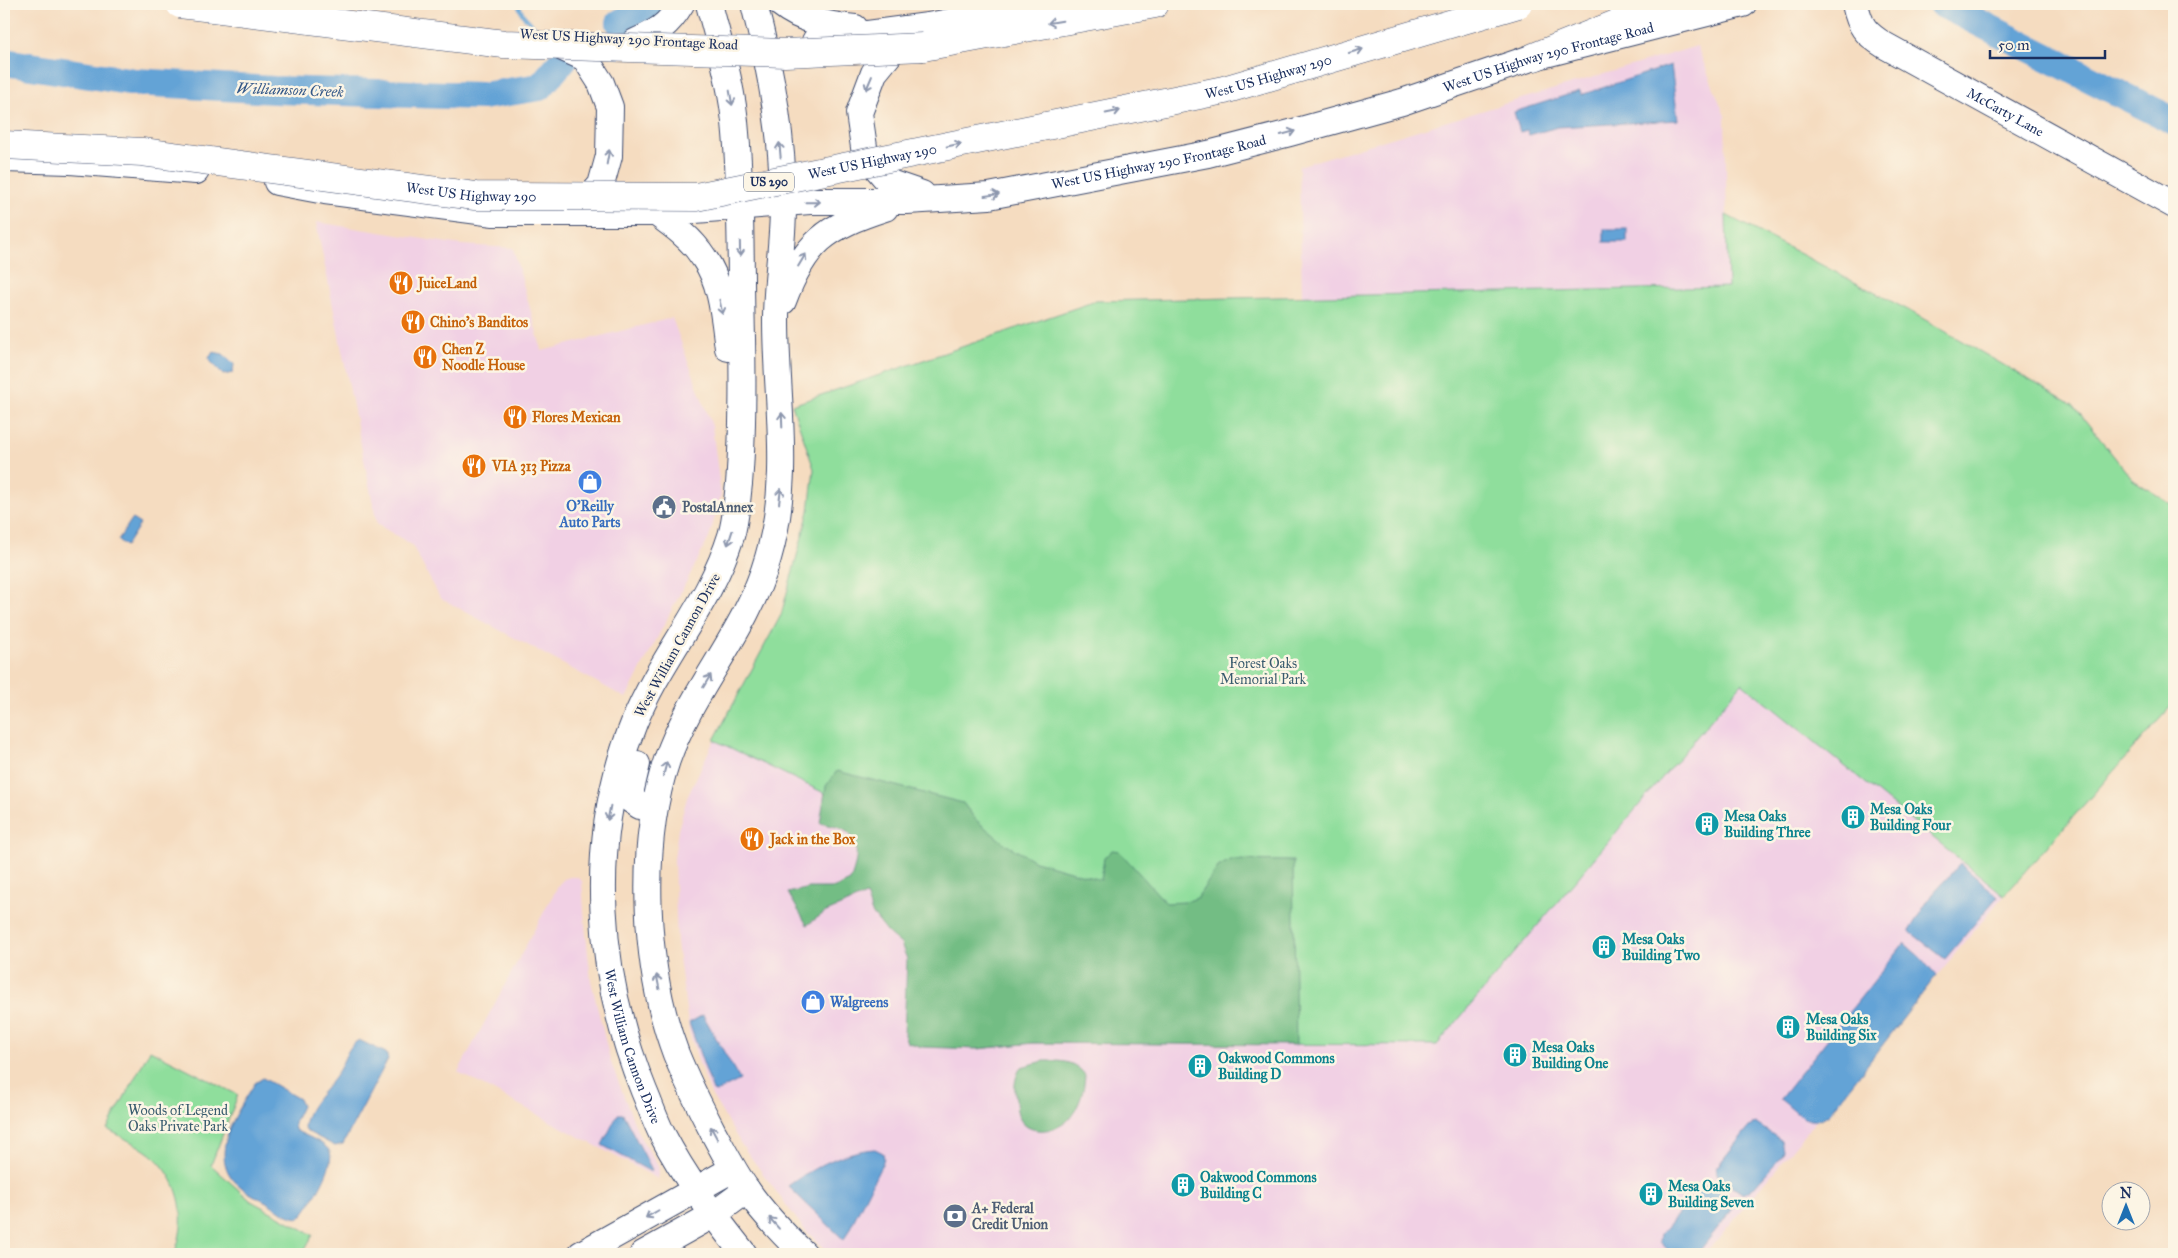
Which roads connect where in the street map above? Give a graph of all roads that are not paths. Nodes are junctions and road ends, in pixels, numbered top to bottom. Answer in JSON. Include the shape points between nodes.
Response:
{"nodes":[{"id":1,"x":180,"y":4,"type":"edge"},
{"id":2,"x":271,"y":4,"type":"edge"},
{"id":3,"x":781,"y":4,"type":"edge"},
{"id":4,"x":1046,"y":4,"type":"edge"},
{"id":5,"x":1155,"y":4,"type":"edge"},
{"id":6,"x":1518,"y":4,"type":"edge"},
{"id":7,"x":1666,"y":4,"type":"edge"},
{"id":8,"x":1744,"y":4,"type":"edge"},
{"id":9,"x":1855,"y":4,"type":"edge"},
{"id":10,"x":709,"y":6,"type":"edge"},
{"id":11,"x":755,"y":8,"type":"edge"},
{"id":12,"x":678,"y":9,"type":"edge"},
{"id":13,"x":928,"y":26,"type":"junction"},
{"id":14,"x":890,"y":31,"type":"junction"},
{"id":15,"x":535,"y":35,"type":"junction"},
{"id":16,"x":635,"y":42,"type":"junction"},
{"id":17,"x":764,"y":45,"type":"junction"},
{"id":18,"x":720,"y":46,"type":"junction"},
{"id":19,"x":1534,"y":58,"type":"junction"},
{"id":20,"x":4,"y":145,"type":"edge"},
{"id":21,"x":4,"y":159,"type":"edge"},
{"id":22,"x":936,"y":199,"type":"junction"},
{"id":23,"x":908,"y":201,"type":"junction"},
{"id":24,"x":783,"y":203,"type":"junction"},
{"id":25,"x":2174,"y":205,"type":"edge"},
{"id":26,"x":740,"y":207,"type":"junction"},
{"id":27,"x":554,"y":212,"type":"junction"},
{"id":28,"x":656,"y":213,"type":"junction"},
{"id":29,"x":776,"y":321,"type":"junction"},
{"id":30,"x":743,"y":391,"type":"junction"},
{"id":31,"x":741,"y":455,"type":"junction"},
{"id":32,"x":782,"y":469,"type":"junction"},
{"id":33,"x":650,"y":690,"type":"junction"},
{"id":34,"x":655,"y":806,"type":"junction"},
{"id":35,"x":733,"y":1169,"type":"junction"},
{"id":36,"x":747,"y":1190,"type":"junction"},
{"id":37,"x":695,"y":1191,"type":"junction"},
{"id":38,"x":713,"y":1215,"type":"junction"},
{"id":39,"x":581,"y":1254,"type":"edge"},
{"id":40,"x":643,"y":1254,"type":"edge"},
{"id":41,"x":744,"y":1254,"type":"edge"},
{"id":42,"x":804,"y":1254,"type":"edge"}],
"edges":[{"from":5,"to":1,"type":"highway","one_way":true,"bridge":true,"via":[[923,46],[785,53],[504,44]]},
{"from":2,"to":15,"type":"main road","name":"West US Highway 290 Frontage Road"},
{"from":3,"to":14,"type":"main road","via":[[808,20]]},
{"from":4,"to":13,"type":"main road","name":"West US Highway 290 Frontage Road"},
{"from":20,"to":6,"type":"highway","name":"West US Highway 290","number":"US 290","one_way":true,"bridge":true,"via":[[142,152],[475,196],[696,197],[1224,90]]},
{"from":7,"to":19,"type":"highway"},
{"from":8,"to":19,"type":"main road","name":"West US Highway 290 Frontage Road"},
{"from":9,"to":25,"type":"main road","name":"McCarty Lane","via":[[1857,16],[1867,34]]},
{"from":10,"to":18,"type":"main road","name":"West William Cannon Drive"},
{"from":11,"to":17,"type":"main road"},
{"from":12,"to":16,"type":"main road","via":[[660,30]]},
{"from":13,"to":14,"type":"main road","name":"West US Highway 290 Frontage Road"},
{"from":13,"to":22,"type":"main road","one_way":true,"via":[[892,51],[874,73],[859,113],[865,154],[890,183]]},
{"from":14,"to":17,"type":"main road","name":"West US Highway 290 Frontage Road"},
{"from":15,"to":16,"type":"main road","name":"West US Highway 290 Frontage Road"},
{"from":27,"to":15,"type":"main road","one_way":true,"via":[[589,198],[601,185],[609,156],[610,107],[601,83],[584,58]]},
{"from":16,"to":18,"type":"main road","name":"West US Highway 290 Frontage Road"},
{"from":17,"to":18,"type":"main road","name":"West US Highway 290 Frontage Road"},
{"from":24,"to":17,"type":"main road","one_way":true,"via":[[777,112]]},
{"from":18,"to":26,"type":"main road","name":"West William Cannon Drive","one_way":true,"via":[[736,130]]},
{"from":22,"to":19,"type":"main road","name":"West US Highway 290 Frontage Road","one_way":true,"via":[[989,196],[1208,154],[1402,102]]},
{"from":21,"to":27,"type":"main road","name":"West US Highway 290","via":[[204,172],[494,213]]},
{"from":22,"to":23,"type":"main road","name":"West US Highway 290 Frontage Road"},
{"from":24,"to":23,"type":"main road","name":"West US Highway 290 Frontage Road","one_way":true},
{"from":29,"to":23,"type":"main road","one_way":true,"via":[[805,255],[822,236],[856,217]]},
{"from":24,"to":26,"type":"main road","name":"West US Highway 290 Frontage Road"},
{"from":24,"to":29,"type":"main road"},
{"from":26,"to":28,"type":"main road","name":"West US Highway 290 Frontage Road"},
{"from":26,"to":30,"type":"main road","name":"West William Cannon Drive","one_way":true},
{"from":27,"to":28,"type":"main road","name":"West US Highway 290 Frontage Road"},
{"from":28,"to":30,"type":"main road","one_way":true,"via":[[684,234],[705,258],[717,286],[729,353]]},
{"from":32,"to":29,"type":"main road","one_way":true},
{"from":30,"to":31,"type":"main road","name":"West William Cannon Drive"},
{"from":31,"to":32,"type":"main road"},
{"from":31,"to":33,"type":"main road","name":"West William Cannon Drive","one_way":true,"via":[[732,533],[714,582]]},
{"from":34,"to":32,"type":"main road","one_way":true,"via":[[667,760],[682,723],[744,619],[758,588],[768,558]]},
{"from":33,"to":34,"type":"main road","via":[[630,796],[635,804]]},
{"from":33,"to":37,"type":"main road","name":"West William Cannon Drive","one_way":true,"via":[[634,723],[616,779],[607,823],[602,866],[606,942],[610,976],[630,1055],[660,1131]]},
{"from":35,"to":34,"type":"main road","one_way":true,"via":[[676,1053],[664,1013],[649,911],[649,857]]},
{"from":35,"to":36,"type":"main road"},
{"from":35,"to":37,"type":"main road"},
{"from":36,"to":38,"type":"main road"},
{"from":42,"to":36,"type":"main road","one_way":true},
{"from":37,"to":38,"type":"main road","name":"West William Cannon Drive"},
{"from":37,"to":39,"type":"main road","one_way":true},
{"from":38,"to":40,"type":"main road"},
{"from":38,"to":41,"type":"main road","name":"West William Cannon Drive"}]}
